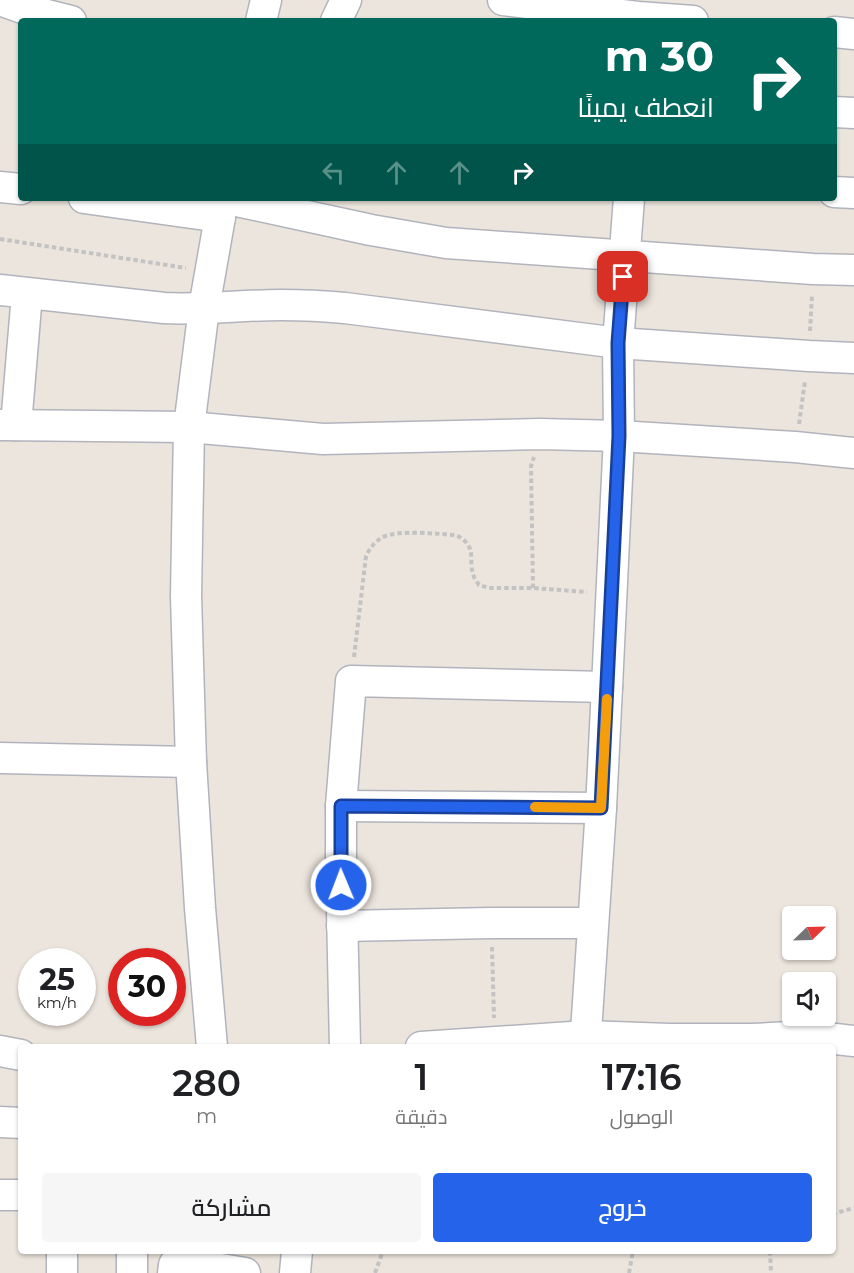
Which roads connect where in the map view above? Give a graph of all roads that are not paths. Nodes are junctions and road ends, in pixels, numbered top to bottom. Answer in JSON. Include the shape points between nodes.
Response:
{"nodes":[{"id":1,"x":0,"y":0,"type":"edge"},
{"id":2,"x":266,"y":0,"type":"edge"},
{"id":3,"x":346,"y":0,"type":"edge"},
{"id":4,"x":503,"y":0,"type":"edge"},
{"id":5,"x":638,"y":13,"type":"edge"},
{"id":6,"x":59,"y":18,"type":"edge"},
{"id":7,"x":262,"y":18,"type":"edge"},
{"id":8,"x":337,"y":18,"type":"edge"},
{"id":9,"x":672,"y":18,"type":"edge"},
{"id":10,"x":837,"y":32,"type":"edge"},
{"id":11,"x":854,"y":34,"type":"edge"},
{"id":12,"x":837,"y":112,"type":"edge"},
{"id":13,"x":854,"y":113,"type":"edge"},
{"id":14,"x":0,"y":187,"type":"edge"},
{"id":15,"x":18,"y":189,"type":"edge"},
{"id":16,"x":837,"y":192,"type":"edge"},
{"id":17,"x":854,"y":193,"type":"edge"},
{"id":18,"x":152,"y":201,"type":"edge"},
{"id":19,"x":629,"y":201,"type":"edge"},
{"id":20,"x":221,"y":204,"type":"edge"},
{"id":21,"x":625,"y":255,"type":"junction"},
{"id":22,"x":854,"y":270,"type":"edge"},
{"id":23,"x":13,"y":292,"type":"edge"},
{"id":24,"x":204,"y":308,"type":"junction"},
{"id":25,"x":618,"y":343,"type":"junction"},
{"id":26,"x":854,"y":358,"type":"edge"},
{"id":27,"x":8,"y":425,"type":"edge"},
{"id":28,"x":189,"y":427,"type":"junction"},
{"id":29,"x":619,"y":436,"type":"junction"},
{"id":30,"x":854,"y":453,"type":"edge"},
{"id":31,"x":607,"y":687,"type":"junction"},
{"id":32,"x":0,"y":758,"type":"edge"},
{"id":33,"x":191,"y":762,"type":"junction"},
{"id":34,"x":341,"y":806,"type":"junction"},
{"id":35,"x":601,"y":808,"type":"junction"},
{"id":36,"x":592,"y":923,"type":"junction"},
{"id":37,"x":342,"y":926,"type":"junction"},
{"id":38,"x":585,"y":1041,"type":"edge"},
{"id":39,"x":854,"y":1041,"type":"edge"},
{"id":40,"x":668,"y":1043,"type":"edge"},
{"id":41,"x":212,"y":1044,"type":"edge"},
{"id":42,"x":345,"y":1044,"type":"edge"},
{"id":43,"x":466,"y":1044,"type":"edge"},
{"id":44,"x":0,"y":1051,"type":"edge"},
{"id":45,"x":18,"y":1054,"type":"edge"},
{"id":46,"x":0,"y":1122,"type":"edge"},
{"id":47,"x":18,"y":1123,"type":"edge"},
{"id":48,"x":0,"y":1195,"type":"edge"},
{"id":49,"x":18,"y":1195,"type":"edge"},
{"id":50,"x":62,"y":1254,"type":"edge"},
{"id":51,"x":132,"y":1254,"type":"edge"},
{"id":52,"x":297,"y":1254,"type":"edge"},
{"id":53,"x":62,"y":1273,"type":"edge"},
{"id":54,"x":132,"y":1273,"type":"edge"},
{"id":55,"x":173,"y":1273,"type":"edge"},
{"id":56,"x":245,"y":1273,"type":"edge"},
{"id":57,"x":295,"y":1273,"type":"edge"}],
"edges":[{"from":1,"to":6,"type":"street"},
{"from":2,"to":7,"type":"street"},
{"from":3,"to":8,"type":"street"},
{"from":4,"to":5,"type":"street"},
{"from":5,"to":9,"type":"street"},
{"from":10,"to":11,"type":"street"},
{"from":12,"to":13,"type":"street"},
{"from":14,"to":15,"type":"street"},
{"from":16,"to":17,"type":"street"},
{"from":18,"to":20,"type":"street"},
{"from":19,"to":21,"type":"street"},
{"from":20,"to":21,"type":"street","via":[[446,243]]},
{"from":20,"to":24,"type":"street"},
{"from":21,"to":22,"type":"street"},
{"from":21,"to":25,"type":"street"},
{"from":23,"to":24,"type":"street","via":[[164,308]]},
{"from":23,"to":27,"type":"street"},
{"from":24,"to":25,"type":"street","via":[[315,305]]},
{"from":24,"to":28,"type":"street"},
{"from":25,"to":26,"type":"street"},
{"from":25,"to":29,"type":"street"},
{"from":27,"to":28,"type":"street"},
{"from":28,"to":29,"type":"street","via":[[322,439]]},
{"from":28,"to":33,"type":"street","via":[[186,596]]},
{"from":29,"to":30,"type":"street"},
{"from":29,"to":31,"type":"street"},
{"from":31,"to":34,"type":"street","via":[[351,681]]},
{"from":31,"to":35,"type":"street"},
{"from":32,"to":33,"type":"street"},
{"from":33,"to":41,"type":"street"},
{"from":34,"to":35,"type":"street"},
{"from":34,"to":37,"type":"street"},
{"from":35,"to":36,"type":"street"},
{"from":36,"to":37,"type":"street"},
{"from":36,"to":38,"type":"street"},
{"from":37,"to":42,"type":"street"},
{"from":38,"to":40,"type":"street"},
{"from":38,"to":43,"type":"street"},
{"from":39,"to":40,"type":"street","via":[[790,1037]]},
{"from":44,"to":45,"type":"street"},
{"from":46,"to":47,"type":"street"},
{"from":48,"to":49,"type":"street"},
{"from":50,"to":53,"type":"street"},
{"from":51,"to":54,"type":"street"},
{"from":52,"to":57,"type":"street"},
{"from":55,"to":56,"type":"street","via":[[177,1263]]}]}
